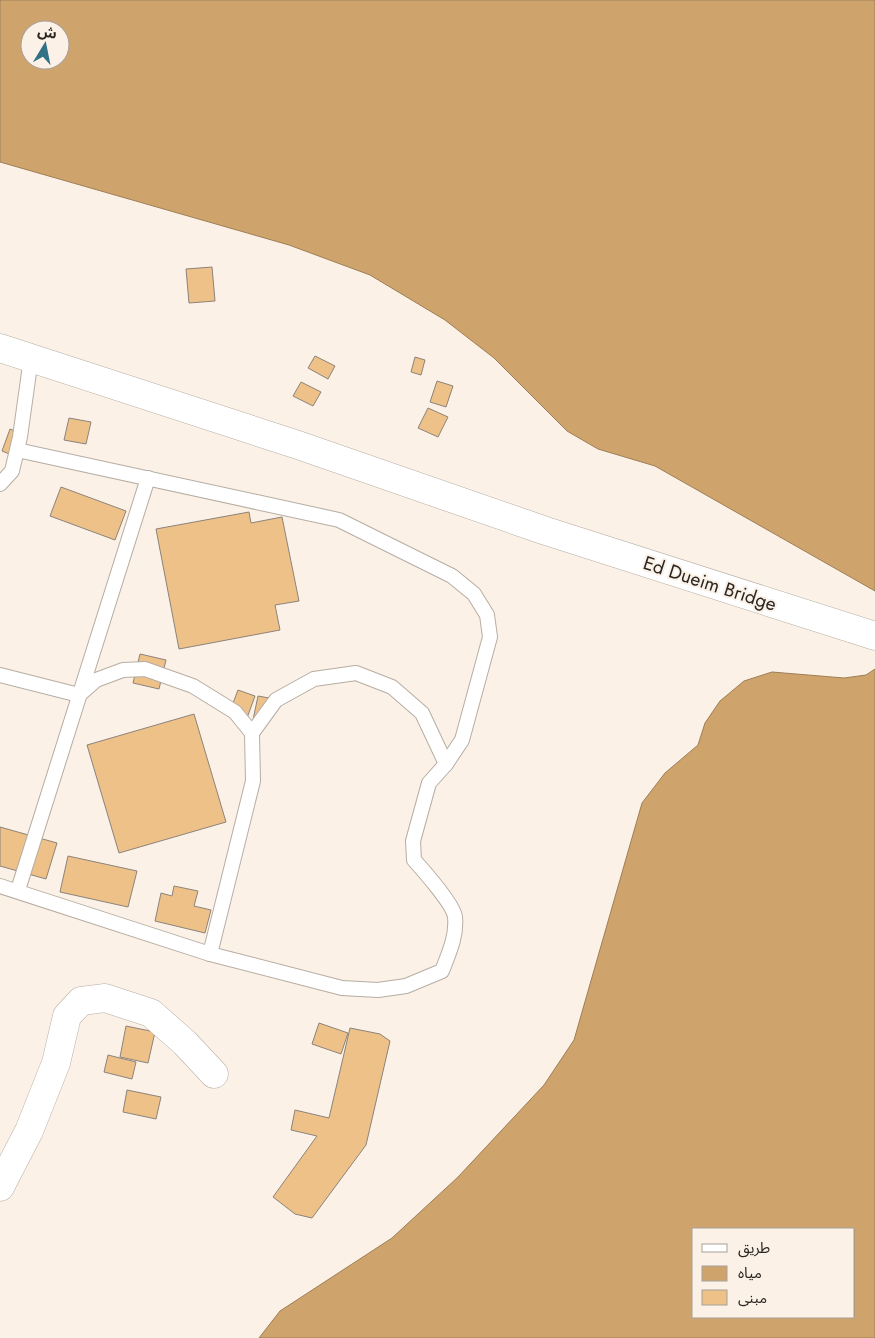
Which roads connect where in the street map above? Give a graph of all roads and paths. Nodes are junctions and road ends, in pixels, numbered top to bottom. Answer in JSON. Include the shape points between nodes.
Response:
{"nodes":[{"id":1,"x":0,"y":348,"type":"edge"},
{"id":2,"x":32,"y":358,"type":"junction"},
{"id":3,"x":17,"y":450,"type":"junction"},
{"id":4,"x":148,"y":478,"type":"junction"},
{"id":5,"x":0,"y":484,"type":"edge"},
{"id":6,"x":875,"y":636,"type":"edge"},
{"id":7,"x":0,"y":675,"type":"edge"},
{"id":8,"x":79,"y":695,"type":"junction"},
{"id":9,"x":252,"y":733,"type":"junction"},
{"id":10,"x":446,"y":764,"type":"junction"},
{"id":11,"x":0,"y":886,"type":"edge"},
{"id":12,"x":18,"y":890,"type":"junction"},
{"id":13,"x":210,"y":954,"type":"junction"},
{"id":14,"x":214,"y":1074,"type":"dead end"},
{"id":15,"x":0,"y":1187,"type":"edge"}],
"edges":[{"from":1,"to":2,"type":"main road","name":"Ed Dueim Bridge"},
{"from":2,"to":3,"type":"lane"},
{"from":2,"to":6,"type":"main road","name":"Ed Dueim Bridge"},
{"from":3,"to":4,"type":"lane"},
{"from":3,"to":5,"type":"lane","via":[[12,470]]},
{"from":4,"to":8,"type":"lane"},
{"from":4,"to":10,"type":"lane","via":[[339,520],[452,576],[474,594],[487,616],[490,637],[462,740]]},
{"from":7,"to":8,"type":"lane"},
{"from":8,"to":9,"type":"lane","via":[[96,680],[123,670],[145,669],[193,686],[235,712]]},
{"from":8,"to":12,"type":"lane"},
{"from":9,"to":10,"type":"lane","via":[[276,700],[314,679],[356,673],[392,687],[422,713]]},
{"from":9,"to":13,"type":"lane","via":[[252,781]]},
{"from":10,"to":13,"type":"lane","via":[[429,783],[413,841],[414,860],[430,876],[455,916],[454,941],[442,970],[406,986],[378,990],[342,988]]},
{"from":11,"to":12,"type":"lane"},
{"from":12,"to":13,"type":"lane"},
{"from":14,"to":15,"type":"main road","via":[[150,1013],[105,998],[82,1001],[67,1016],[56,1063],[29,1131]]}]}
